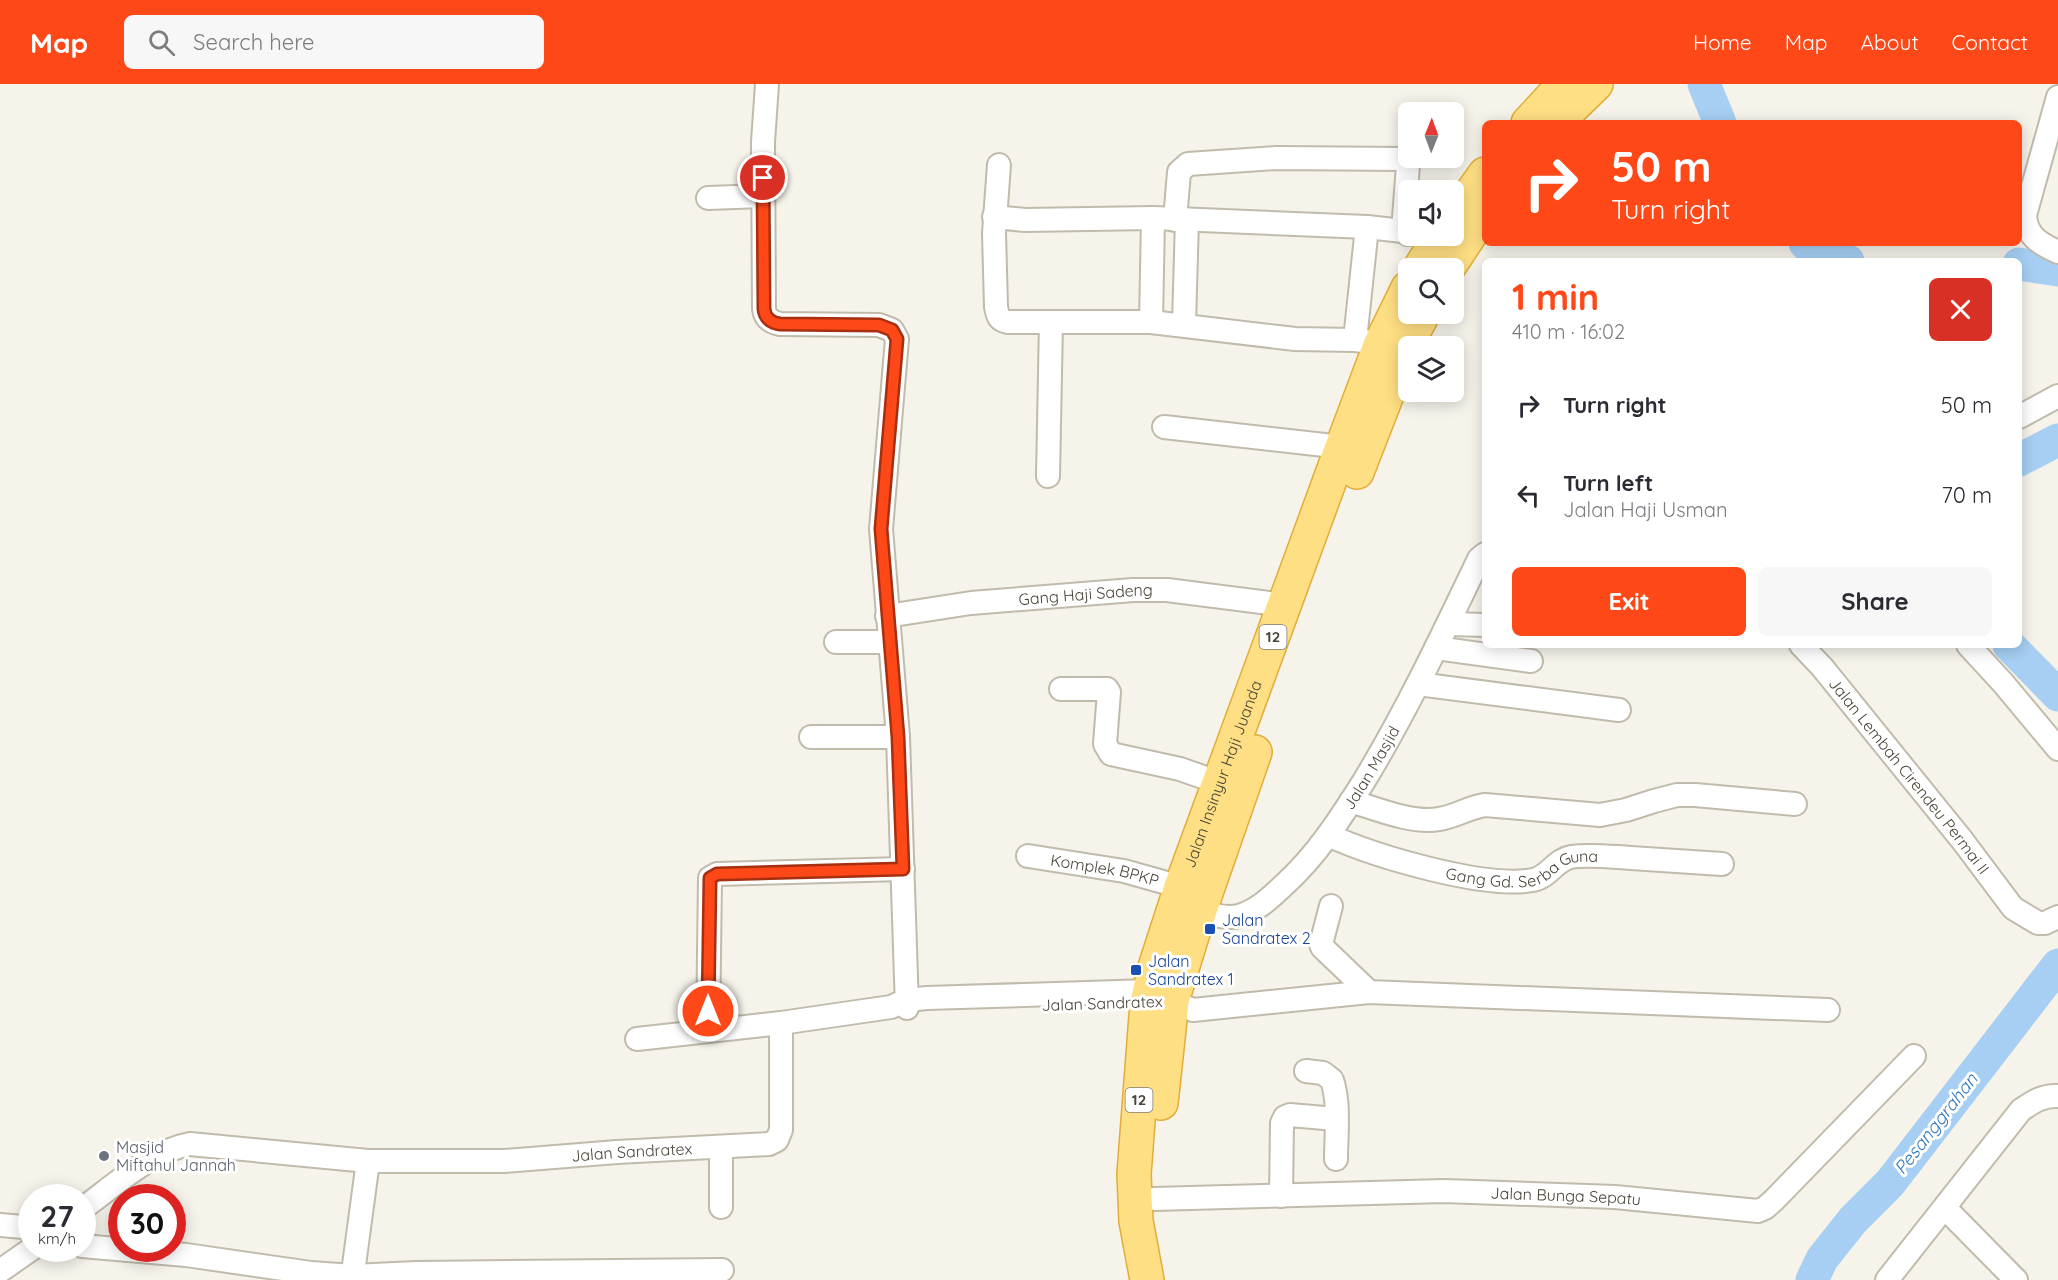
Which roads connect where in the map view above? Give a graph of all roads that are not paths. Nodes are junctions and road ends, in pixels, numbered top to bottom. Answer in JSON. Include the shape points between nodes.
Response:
{"nodes":[{"id":1,"x":767,"y":84,"type":"edge"},
{"id":2,"x":1596,"y":84,"type":"edge"},
{"id":3,"x":1557,"y":96,"type":"edge"},
{"id":4,"x":2058,"y":97,"type":"edge"},
{"id":5,"x":1531,"y":120,"type":"edge"},
{"id":6,"x":999,"y":165,"type":"dead end"},
{"id":7,"x":1482,"y":178,"type":"edge"},
{"id":8,"x":1411,"y":180,"type":"edge"},
{"id":9,"x":763,"y":196,"type":"junction"},
{"id":10,"x":708,"y":198,"type":"dead end"},
{"id":11,"x":1464,"y":203,"type":"edge"},
{"id":12,"x":1482,"y":214,"type":"edge"},
{"id":13,"x":994,"y":217,"type":"junction"},
{"id":14,"x":1153,"y":218,"type":"junction"},
{"id":15,"x":1181,"y":220,"type":"junction"},
{"id":16,"x":1464,"y":224,"type":"edge"},
{"id":17,"x":1367,"y":227,"type":"junction"},
{"id":18,"x":1398,"y":238,"type":"edge"},
{"id":19,"x":2058,"y":252,"type":"edge"},
{"id":20,"x":1398,"y":302,"type":"edge"},
{"id":21,"x":1051,"y":322,"type":"junction"},
{"id":22,"x":1151,"y":322,"type":"junction"},
{"id":23,"x":1184,"y":324,"type":"junction"},
{"id":24,"x":1418,"y":324,"type":"edge"},
{"id":25,"x":1368,"y":342,"type":"junction"},
{"id":26,"x":2058,"y":396,"type":"edge"},
{"id":27,"x":2022,"y":415,"type":"edge"},
{"id":28,"x":1164,"y":427,"type":"dead end"},
{"id":29,"x":1342,"y":447,"type":"junction"},
{"id":30,"x":1048,"y":476,"type":"dead end"},
{"id":31,"x":1482,"y":556,"type":"edge"},
{"id":32,"x":1284,"y":605,"type":"junction"},
{"id":33,"x":887,"y":616,"type":"junction"},
{"id":34,"x":1448,"y":624,"type":"junction"},
{"id":35,"x":1482,"y":625,"type":"edge"},
{"id":36,"x":836,"y":642,"type":"dead end"},
{"id":37,"x":889,"y":642,"type":"junction"},
{"id":38,"x":1436,"y":648,"type":"junction"},
{"id":39,"x":1804,"y":648,"type":"edge"},
{"id":40,"x":1971,"y":648,"type":"edge"},
{"id":41,"x":1531,"y":661,"type":"dead end"},
{"id":42,"x":1418,"y":684,"type":"junction"},
{"id":43,"x":1060,"y":689,"type":"dead end"},
{"id":44,"x":1618,"y":710,"type":"dead end"},
{"id":45,"x":811,"y":737,"type":"dead end"},
{"id":46,"x":898,"y":737,"type":"junction"},
{"id":47,"x":2058,"y":749,"type":"edge"},
{"id":48,"x":1220,"y":783,"type":"junction"},
{"id":49,"x":1351,"y":801,"type":"junction"},
{"id":50,"x":1795,"y":804,"type":"dead end"},
{"id":51,"x":1329,"y":835,"type":"junction"},
{"id":52,"x":1028,"y":856,"type":"dead end"},
{"id":53,"x":1722,"y":864,"type":"dead end"},
{"id":54,"x":903,"y":869,"type":"junction"},
{"id":55,"x":1190,"y":898,"type":"junction"},
{"id":56,"x":1331,"y":906,"type":"dead end"},
{"id":57,"x":2058,"y":917,"type":"edge"},
{"id":58,"x":1369,"y":992,"type":"junction"},
{"id":59,"x":1156,"y":998,"type":"junction"},
{"id":60,"x":901,"y":1005,"type":"junction"},
{"id":61,"x":1828,"y":1010,"type":"dead end"},
{"id":62,"x":781,"y":1023,"type":"junction"},
{"id":63,"x":708,"y":1031,"type":"junction"},
{"id":64,"x":637,"y":1039,"type":"dead end"},
{"id":65,"x":1914,"y":1056,"type":"dead end"},
{"id":66,"x":1306,"y":1071,"type":"dead end"},
{"id":67,"x":2055,"y":1098,"type":"edge"},
{"id":68,"x":1336,"y":1119,"type":"junction"},
{"id":69,"x":721,"y":1148,"type":"junction"},
{"id":70,"x":1336,"y":1159,"type":"dead end"},
{"id":71,"x":368,"y":1161,"type":"junction"},
{"id":72,"x":1281,"y":1196,"type":"junction"},
{"id":73,"x":96,"y":1199,"type":"edge"},
{"id":74,"x":1154,"y":1199,"type":"junction"},
{"id":75,"x":721,"y":1207,"type":"dead end"},
{"id":76,"x":1945,"y":1208,"type":"junction"},
{"id":77,"x":0,"y":1225,"type":"edge"},
{"id":78,"x":18,"y":1227,"type":"edge"},
{"id":79,"x":96,"y":1247,"type":"edge"},
{"id":80,"x":18,"y":1258,"type":"edge"},
{"id":81,"x":722,"y":1270,"type":"dead end"},
{"id":82,"x":0,"y":1271,"type":"edge"},
{"id":83,"x":353,"y":1278,"type":"edge"},
{"id":84,"x":1147,"y":1280,"type":"edge"},
{"id":85,"x":1169,"y":1280,"type":"edge"},
{"id":86,"x":1887,"y":1280,"type":"edge"},
{"id":87,"x":2016,"y":1280,"type":"edge"}],
"edges":[{"from":1,"to":9,"type":"street"},
{"from":2,"to":3,"type":"highway"},
{"from":3,"to":5,"type":"highway"},
{"from":4,"to":19,"type":"street","via":[[2025,215],[2032,238]]},
{"from":6,"to":13,"type":"street"},
{"from":7,"to":11,"type":"highway"},
{"from":8,"to":15,"type":"street","via":[[1405,159],[1276,158],[1188,164],[1179,172]]},
{"from":9,"to":10,"type":"street"},
{"from":9,"to":33,"type":"street","via":[[764,309],[768,319],[780,324],[879,325],[896,335],[881,529]]},
{"from":12,"to":16,"type":"highway"},
{"from":13,"to":14,"type":"street"},
{"from":13,"to":21,"type":"street","via":[[998,317],[1008,322]]},
{"from":14,"to":15,"type":"street"},
{"from":14,"to":22,"type":"street"},
{"from":15,"to":17,"type":"street"},
{"from":15,"to":23,"type":"street"},
{"from":17,"to":18,"type":"street"},
{"from":17,"to":25,"type":"street"},
{"from":20,"to":25,"type":"highway","name":"Jalan Insinyur Haji Juanda","number":"12"},
{"from":21,"to":22,"type":"street"},
{"from":21,"to":30,"type":"street"},
{"from":22,"to":23,"type":"street"},
{"from":23,"to":25,"type":"street","via":[[1295,339]]},
{"from":24,"to":55,"type":"highway","name":"Jalan Insinyur Haji Juanda","number":"12"},
{"from":25,"to":29,"type":"highway","name":"Jalan Insinyur Haji Juanda","number":"12"},
{"from":26,"to":27,"type":"street"},
{"from":28,"to":29,"type":"street"},
{"from":29,"to":32,"type":"highway","name":"Jalan Insinyur Haji Juanda","number":"12"},
{"from":31,"to":34,"type":"street","name":"Jalan Masjid"},
{"from":32,"to":33,"type":"street","name":"Gang Haji Sadeng","via":[[1167,590],[1133,590],[971,603]]},
{"from":32,"to":48,"type":"highway","name":"Jalan Insinyur Haji Juanda","number":"12"},
{"from":33,"to":37,"type":"street"},
{"from":34,"to":35,"type":"street"},
{"from":34,"to":38,"type":"street","name":"Jalan Masjid"},
{"from":36,"to":37,"type":"street"},
{"from":37,"to":46,"type":"street"},
{"from":38,"to":41,"type":"street"},
{"from":38,"to":42,"type":"street","name":"Jalan Masjid"},
{"from":39,"to":57,"type":"street","name":"Jalan Lembah Cirendeu Permai II","via":[[1955,831],[2013,908],[2038,923]]},
{"from":40,"to":47,"type":"street"},
{"from":42,"to":44,"type":"street"},
{"from":42,"to":49,"type":"street","name":"Jalan Masjid"},
{"from":43,"to":48,"type":"street","via":[[1107,689],[1106,744],[1111,754],[1180,769]]},
{"from":45,"to":46,"type":"street"},
{"from":46,"to":54,"type":"street"},
{"from":48,"to":55,"type":"highway","name":"Jalan Insinyur Haji Juanda","number":"12"},
{"from":49,"to":50,"type":"street","via":[[1429,820],[1485,805],[1600,815],[1677,795]]},
{"from":49,"to":51,"type":"street","name":"Jalan Masjid"},
{"from":51,"to":53,"type":"street","name":"Gang Gd. Serba Guna","via":[[1395,859],[1506,882],[1535,880],[1572,857]]},
{"from":51,"to":55,"type":"street","name":"Jalan Masjid","via":[[1302,869],[1260,907],[1239,916],[1212,915]]},
{"from":52,"to":55,"type":"street","name":"Komplek BPKP","via":[[1124,871]]},
{"from":54,"to":60,"type":"street"},
{"from":54,"to":63,"type":"street","via":[[717,874],[710,878]]},
{"from":55,"to":59,"type":"highway","name":"Jalan Insinyur Haji Juanda","number":"12"},
{"from":56,"to":58,"type":"street","via":[[1322,947]]},
{"from":58,"to":59,"type":"street","name":"Jalan Sandratex","via":[[1193,1010]]},
{"from":58,"to":61,"type":"street","name":"Jalan Sandratex"},
{"from":59,"to":60,"type":"street","name":"Jalan Sandratex"},
{"from":59,"to":74,"type":"highway","name":"Jalan Insinyur Haji Juanda","number":"12"},
{"from":59,"to":84,"type":"highway","name":"Jalan Insinyur Haji Juanda","number":"12","via":[[1134,1174],[1136,1221]]},
{"from":60,"to":62,"type":"street","name":"Jalan Sandratex"},
{"from":62,"to":63,"type":"street","name":"Jalan Sandratex"},
{"from":62,"to":69,"type":"street","name":"Jalan Sandratex","via":[[780,1136],[769,1144]]},
{"from":63,"to":64,"type":"street","name":"Jalan Sandratex"},
{"from":65,"to":72,"type":"street","name":"Jalan Bunga Sepatu","via":[[1774,1200],[1758,1211],[1615,1197],[1444,1191]]},
{"from":66,"to":68,"type":"street","via":[[1323,1073],[1332,1080]]},
{"from":67,"to":76,"type":"street","via":[[2034,1101],[2021,1110]]},
{"from":68,"to":70,"type":"street"},
{"from":68,"to":72,"type":"street","via":[[1285,1117]]},
{"from":69,"to":71,"type":"street","name":"Jalan Sandratex","via":[[504,1161]]},
{"from":69,"to":75,"type":"street"},
{"from":71,"to":73,"type":"street","name":"Jalan Sandratex","via":[[190,1144],[160,1154]]},
{"from":71,"to":83,"type":"street"},
{"from":72,"to":74,"type":"street","name":"Jalan Bunga Sepatu"},
{"from":74,"to":85,"type":"highway","name":"Jalan Insinyur Haji Juanda","number":"12","via":[[1161,1254]]},
{"from":76,"to":86,"type":"street"},
{"from":76,"to":87,"type":"street"},
{"from":77,"to":78,"type":"street"},
{"from":79,"to":83,"type":"street"},
{"from":80,"to":82,"type":"street"},
{"from":81,"to":83,"type":"street","via":[[416,1273]]}]}
